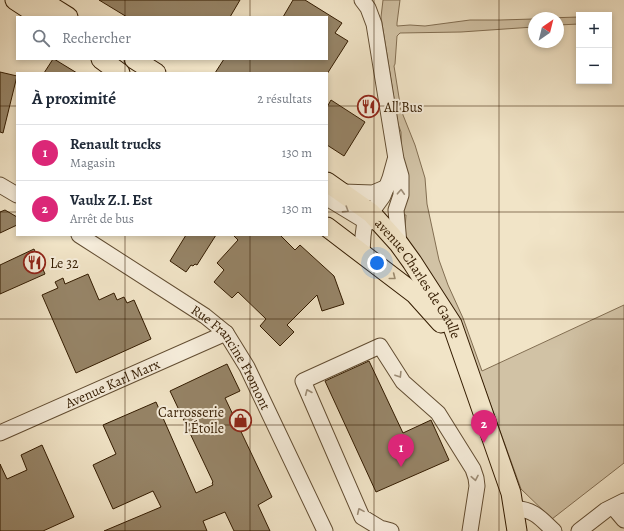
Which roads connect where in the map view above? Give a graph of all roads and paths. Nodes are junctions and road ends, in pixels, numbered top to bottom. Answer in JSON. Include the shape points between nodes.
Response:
{"nodes":[{"id":1,"x":15,"y":0,"type":"edge"},
{"id":2,"x":41,"y":0,"type":"edge"},
{"id":3,"x":368,"y":3,"type":"edge"},
{"id":4,"x":39,"y":16,"type":"edge"},
{"id":5,"x":66,"y":16,"type":"edge"},
{"id":6,"x":103,"y":60,"type":"edge"},
{"id":7,"x":136,"y":60,"type":"edge"},
{"id":8,"x":119,"y":72,"type":"edge"},
{"id":9,"x":122,"y":72,"type":"edge"},
{"id":10,"x":154,"y":72,"type":"edge"},
{"id":11,"x":396,"y":159,"type":"junction"},
{"id":12,"x":0,"y":184,"type":"edge"},
{"id":13,"x":387,"y":187,"type":"junction"},
{"id":14,"x":332,"y":191,"type":"edge"},
{"id":15,"x":16,"y":195,"type":"edge"},
{"id":16,"x":396,"y":210,"type":"junction"},
{"id":17,"x":372,"y":219,"type":"junction"},
{"id":18,"x":328,"y":228,"type":"edge"},
{"id":19,"x":81,"y":236,"type":"edge"},
{"id":20,"x":399,"y":244,"type":"junction"},
{"id":21,"x":362,"y":253,"type":"junction"},
{"id":22,"x":226,"y":334,"type":"junction"},
{"id":23,"x":460,"y":348,"type":"junction"},
{"id":24,"x":0,"y":433,"type":"edge"},
{"id":25,"x":618,"y":504,"type":"edge"},
{"id":26,"x":514,"y":508,"type":"junction"},
{"id":27,"x":624,"y":520,"type":"edge"},
{"id":28,"x":325,"y":531,"type":"edge"},
{"id":29,"x":391,"y":531,"type":"edge"},
{"id":30,"x":470,"y":531,"type":"edge"},
{"id":31,"x":517,"y":531,"type":"edge"},
{"id":32,"x":554,"y":531,"type":"edge"},
{"id":33,"x":579,"y":531,"type":"edge"}],
"edges":[{"from":1,"to":4,"type":"main road"},
{"from":2,"to":5,"type":"main road"},
{"from":3,"to":11,"type":"street","via":[[379,48]]},
{"from":6,"to":8,"type":"main road"},
{"from":6,"to":9,"type":"street"},
{"from":7,"to":10,"type":"main road"},
{"from":11,"to":13,"type":"street"},
{"from":16,"to":11,"type":"street","one_way":true,"via":[[402,195]]},
{"from":12,"to":15,"type":"street"},
{"from":13,"to":14,"type":"street","via":[[373,193]]},
{"from":13,"to":17,"type":"street"},
{"from":14,"to":17,"type":"main road","name":"avenue Charles de Gaulle"},
{"from":16,"to":17,"type":"street"},
{"from":16,"to":20,"type":"street"},
{"from":17,"to":20,"type":"main road","name":"avenue Charles de Gaulle"},
{"from":17,"to":21,"type":"street","via":[[363,236]]},
{"from":18,"to":21,"type":"main road"},
{"from":19,"to":22,"type":"street","name":"Rue Francine Fromont","via":[[205,316]]},
{"from":20,"to":23,"type":"main road","name":"avenue Charles de Gaulle","via":[[452,324]]},
{"from":21,"to":23,"type":"main road","name":"avenue Charles de Gaulle","one_way":true,"via":[[414,294],[440,320]]},
{"from":22,"to":24,"type":"street","name":"Avenue Karl Marx"},
{"from":22,"to":28,"type":"street","name":"Rue Francine Fromont","via":[[247,367]]},
{"from":23,"to":26,"type":"main road","name":"avenue Charles de Gaulle","via":[[511,492]]},
{"from":25,"to":27,"type":"street"},
{"from":25,"to":33,"type":"street"},
{"from":26,"to":31,"type":"main road","name":"avenue Charles de Gaulle"},
{"from":26,"to":32,"type":"street","via":[[534,513]]},
{"from":29,"to":30,"type":"street","one_way":true,"via":[[380,528],[362,517],[303,381],[380,346],[403,382],[438,413],[473,469],[477,486]]}]}
